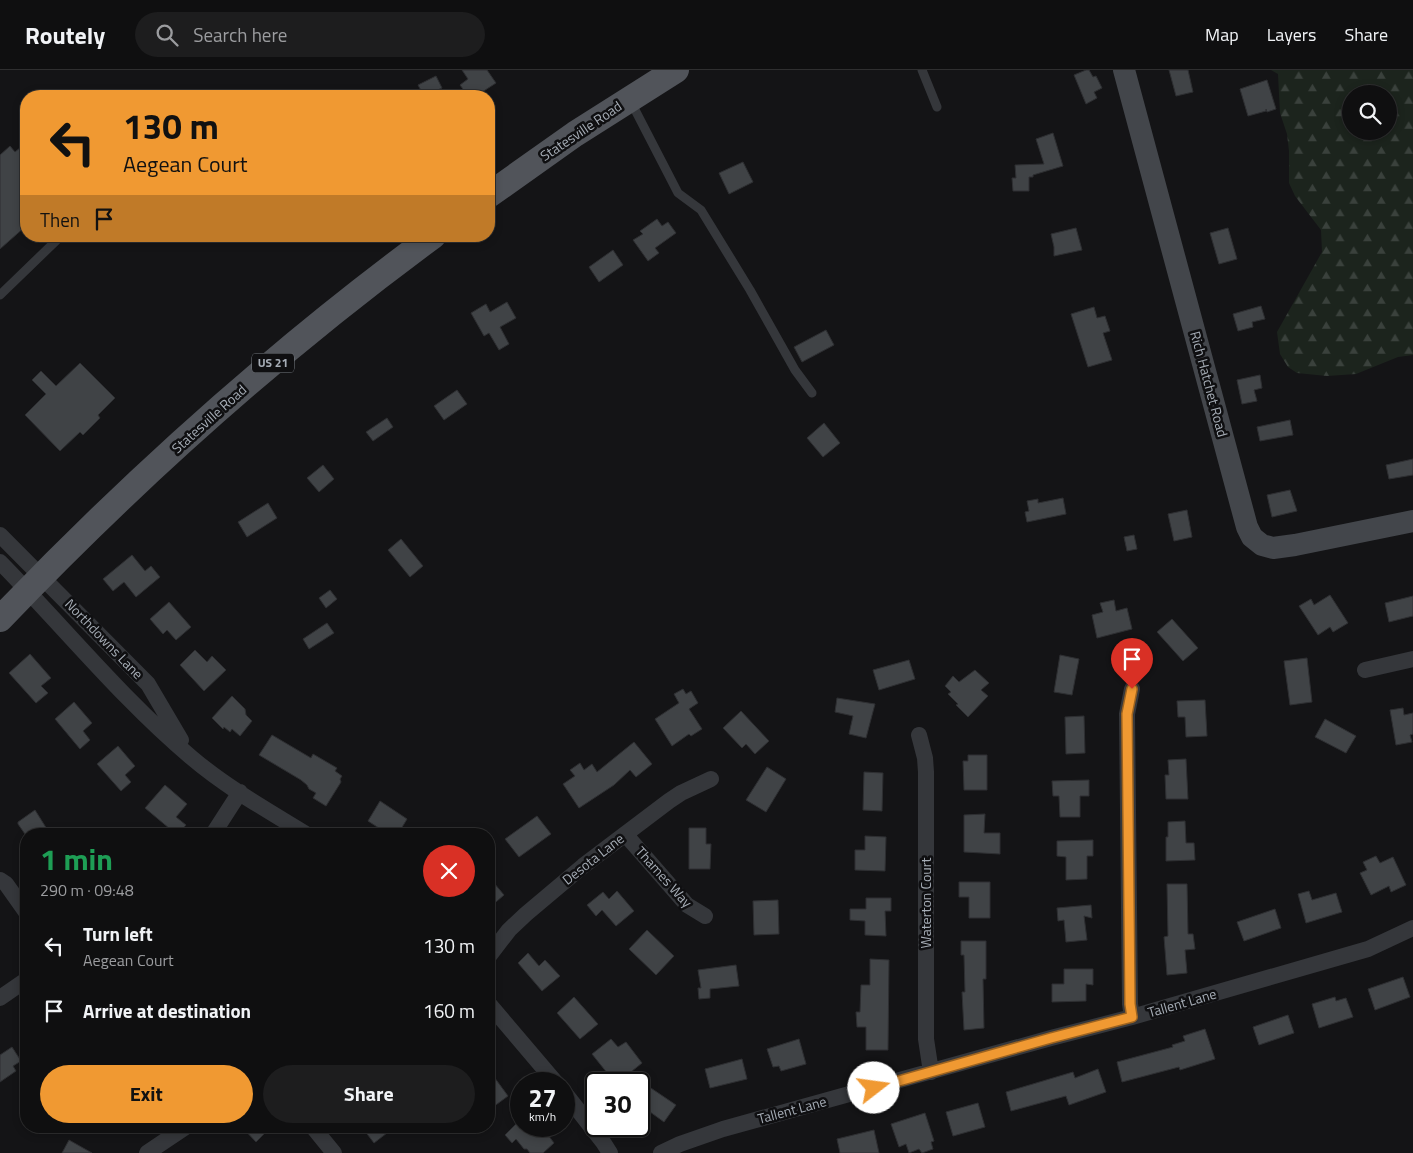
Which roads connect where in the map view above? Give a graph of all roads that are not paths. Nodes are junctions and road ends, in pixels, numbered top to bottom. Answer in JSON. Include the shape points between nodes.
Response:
{"nodes":[{"id":1,"x":676,"y":70,"type":"edge"},
{"id":2,"x":922,"y":70,"type":"edge"},
{"id":3,"x":1124,"y":70,"type":"edge"},
{"id":4,"x":630,"y":99,"type":"junction"},
{"id":5,"x":937,"y":107,"type":"dead end"},
{"id":6,"x":495,"y":191,"type":"edge"},
{"id":7,"x":55,"y":242,"type":"edge"},
{"id":8,"x":426,"y":242,"type":"edge"},
{"id":9,"x":0,"y":295,"type":"edge"},
{"id":10,"x":812,"y":394,"type":"dead end"},
{"id":11,"x":1413,"y":521,"type":"edge"},
{"id":12,"x":0,"y":534,"type":"edge"},
{"id":13,"x":0,"y":562,"type":"edge"},
{"id":14,"x":35,"y":583,"type":"junction"},
{"id":15,"x":0,"y":619,"type":"edge"},
{"id":16,"x":1413,"y":659,"type":"edge"},
{"id":17,"x":1365,"y":670,"type":"dead end"},
{"id":18,"x":1132,"y":689,"type":"dead end"},
{"id":19,"x":919,"y":735,"type":"dead end"},
{"id":20,"x":191,"y":758,"type":"junction"},
{"id":21,"x":711,"y":779,"type":"dead end"},
{"id":22,"x":240,"y":792,"type":"junction"},
{"id":23,"x":217,"y":828,"type":"edge"},
{"id":24,"x":297,"y":828,"type":"edge"},
{"id":25,"x":625,"y":834,"type":"junction"},
{"id":26,"x":0,"y":880,"type":"edge"},
{"id":27,"x":20,"y":904,"type":"edge"},
{"id":28,"x":705,"y":916,"type":"dead end"},
{"id":29,"x":1413,"y":928,"type":"edge"},
{"id":30,"x":495,"y":948,"type":"edge"},
{"id":31,"x":20,"y":984,"type":"edge"},
{"id":32,"x":0,"y":998,"type":"edge"},
{"id":33,"x":495,"y":1011,"type":"edge"},
{"id":34,"x":1132,"y":1017,"type":"junction"},
{"id":35,"x":547,"y":1072,"type":"edge"},
{"id":36,"x":931,"y":1072,"type":"junction"},
{"id":37,"x":575,"y":1106,"type":"edge"},
{"id":38,"x":177,"y":1133,"type":"edge"},
{"id":39,"x":318,"y":1133,"type":"edge"},
{"id":40,"x":147,"y":1153,"type":"edge"},
{"id":41,"x":334,"y":1153,"type":"edge"},
{"id":42,"x":610,"y":1153,"type":"edge"},
{"id":43,"x":661,"y":1153,"type":"edge"}],
"edges":[{"from":1,"to":4,"type":"main road","name":"Statesville Road"},
{"from":2,"to":5,"type":"lane"},
{"from":3,"to":11,"type":"street","name":"Rich Hatchet Road","via":[[1244,518],[1252,537],[1273,548]]},
{"from":4,"to":6,"type":"main road","name":"Statesville Road"},
{"from":4,"to":10,"type":"lane","via":[[678,193],[701,210]]},
{"from":7,"to":9,"type":"lane"},
{"from":8,"to":14,"type":"main road","name":"Statesville Road","number":"US 21","via":[[252,380],[136,484]]},
{"from":12,"to":14,"type":"street","name":"Northdowns Lane"},
{"from":13,"to":14,"type":"street","name":"Northdowns Lane"},
{"from":14,"to":15,"type":"main road","name":"Statesville Road","number":"US 21"},
{"from":14,"to":20,"type":"street","name":"Northdowns Lane","via":[[129,700]]},
{"from":14,"to":20,"type":"street","name":"Northdowns Lane","via":[[148,684]]},
{"from":16,"to":17,"type":"street"},
{"from":18,"to":34,"type":"street","via":[[1127,714]]},
{"from":19,"to":36,"type":"street","name":"Waterton Court","via":[[926,772],[926,1039]]},
{"from":20,"to":22,"type":"street","name":"Northdowns Lane"},
{"from":21,"to":25,"type":"street","name":"Desota Lane","via":[[681,793]]},
{"from":22,"to":23,"type":"street"},
{"from":22,"to":24,"type":"street","name":"Northdowns Lane"},
{"from":25,"to":28,"type":"street","name":"Thames Way","via":[[687,905]]},
{"from":25,"to":30,"type":"street","name":"Desota Lane","via":[[526,914]]},
{"from":26,"to":27,"type":"street"},
{"from":29,"to":34,"type":"street","name":"Tallent Lane","via":[[1368,949]]},
{"from":31,"to":32,"type":"street"},
{"from":33,"to":35,"type":"street"},
{"from":34,"to":36,"type":"street","name":"Tallent Lane"},
{"from":36,"to":43,"type":"street","name":"Tallent Lane","via":[[723,1129]]},
{"from":37,"to":42,"type":"street"},
{"from":38,"to":40,"type":"street"},
{"from":39,"to":41,"type":"street"}]}
